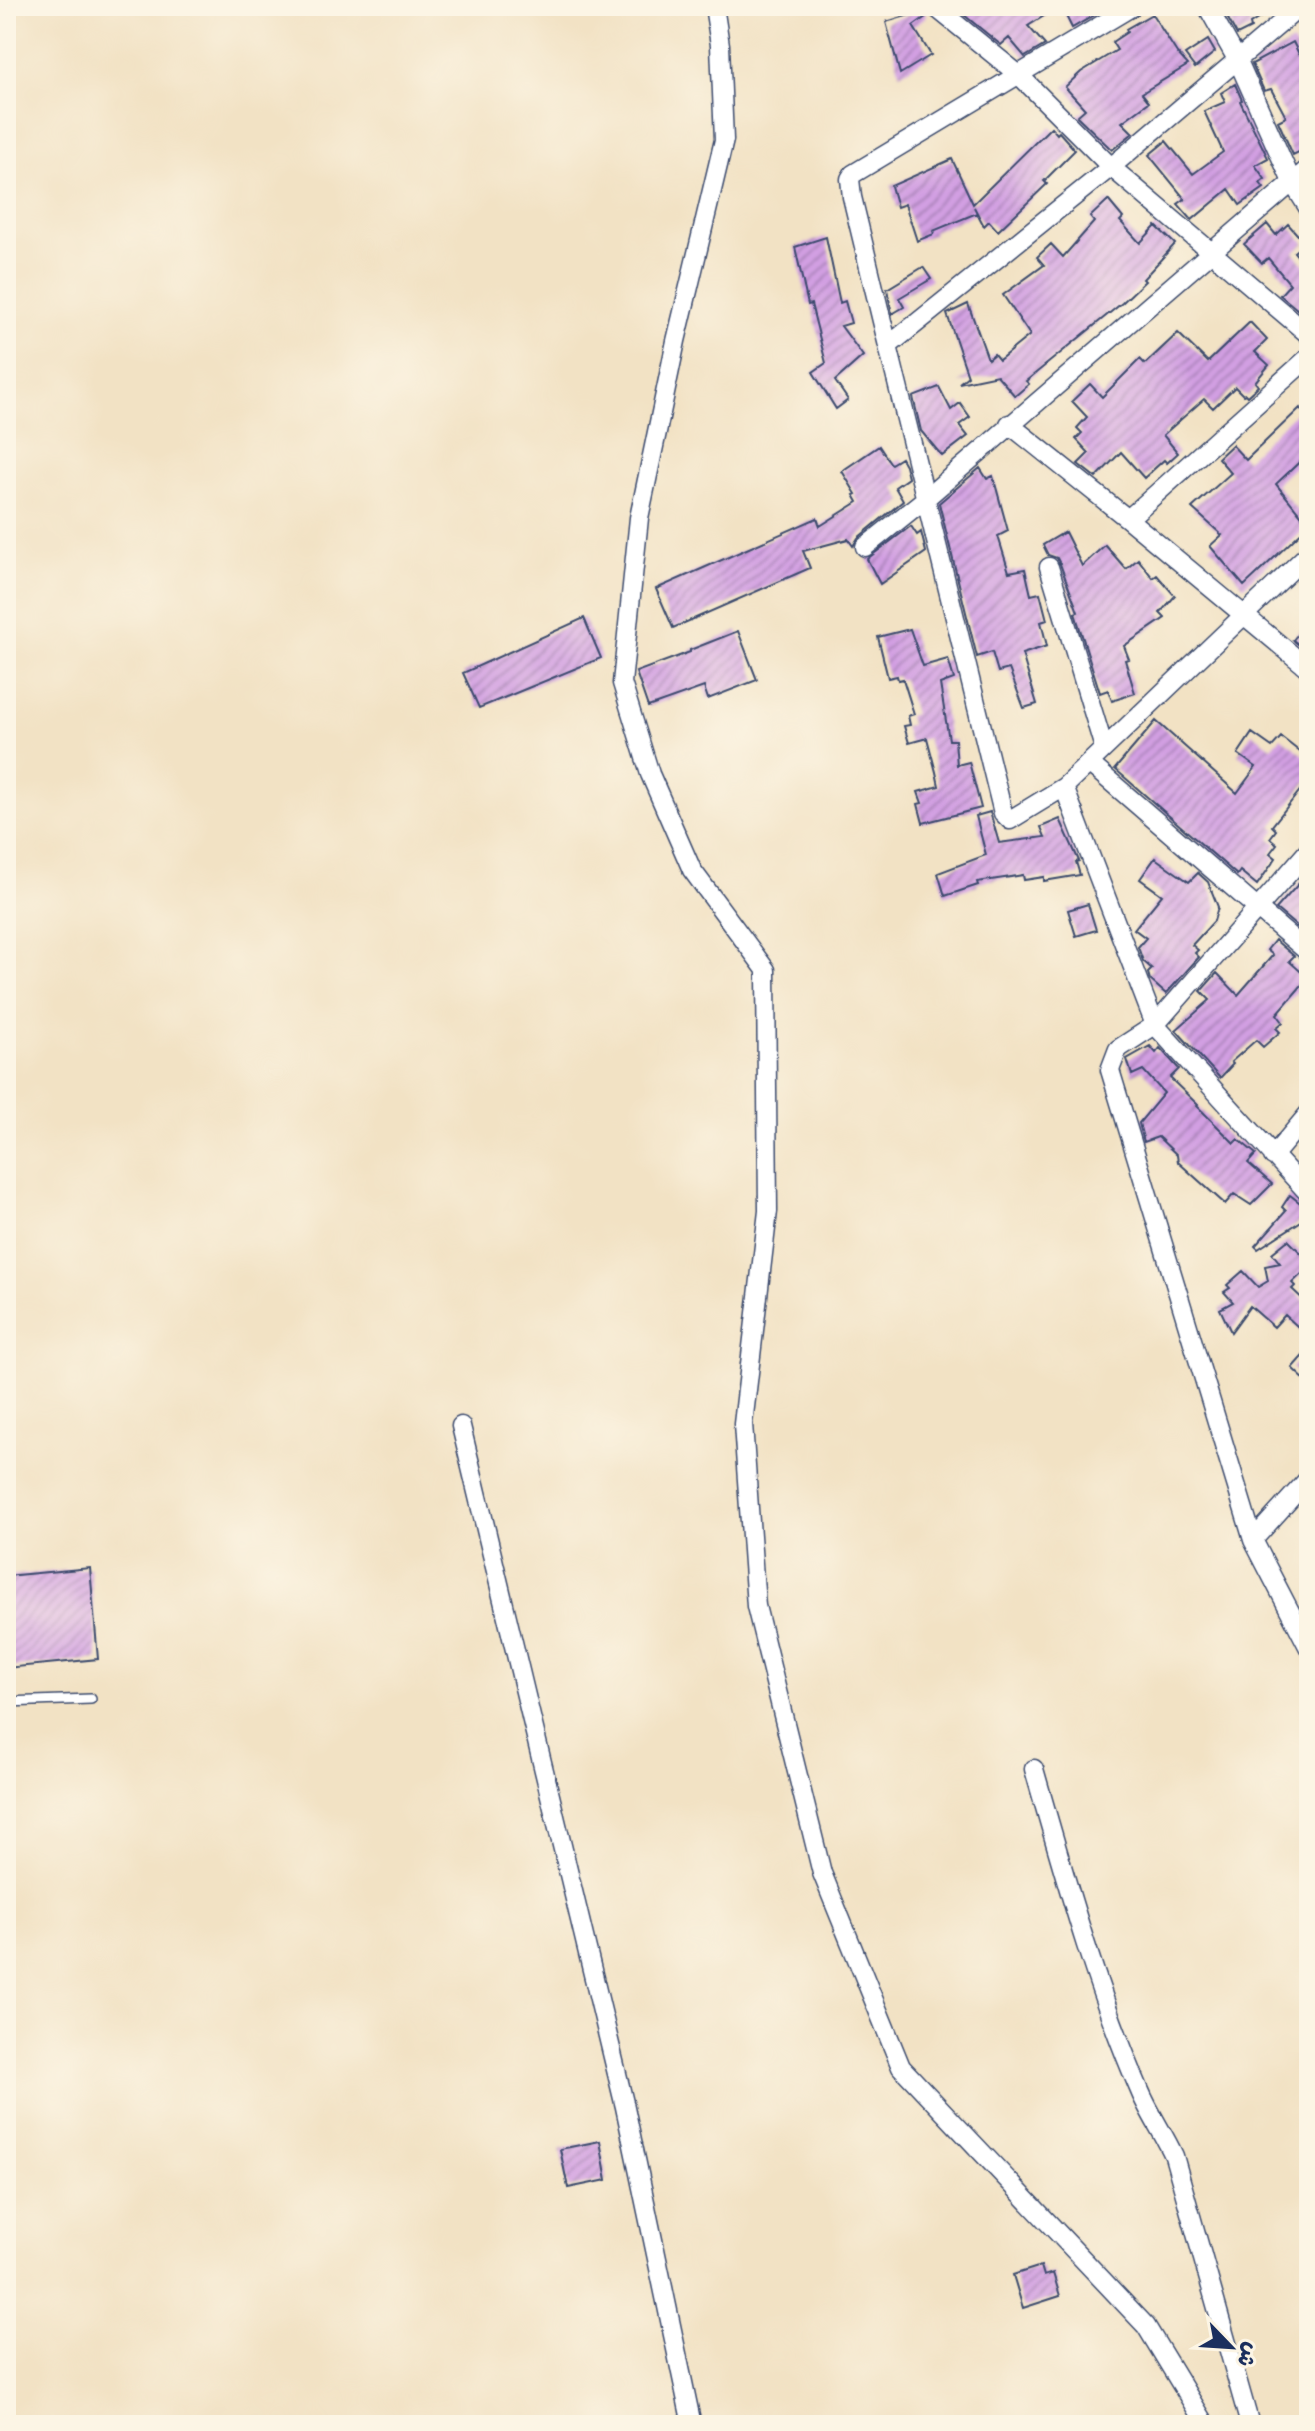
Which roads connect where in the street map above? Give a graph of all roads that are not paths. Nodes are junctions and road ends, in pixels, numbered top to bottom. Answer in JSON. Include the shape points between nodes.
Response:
{"nodes":[{"id":1,"x":714,"y":6,"type":"edge"},
{"id":2,"x":934,"y":6,"type":"edge"},
{"id":3,"x":1133,"y":6,"type":"edge"},
{"id":4,"x":1207,"y":6,"type":"edge"},
{"id":5,"x":1301,"y":6,"type":"edge"},
{"id":6,"x":1238,"y":61,"type":"junction"},
{"id":7,"x":1019,"y":75,"type":"junction"},
{"id":8,"x":1111,"y":167,"type":"junction"},
{"id":9,"x":1309,"y":168,"type":"edge"},
{"id":10,"x":1292,"y":182,"type":"junction"},
{"id":11,"x":1309,"y":209,"type":"edge"},
{"id":12,"x":1210,"y":252,"type":"junction"},
{"id":13,"x":1309,"y":335,"type":"edge"},
{"id":14,"x":888,"y":346,"type":"junction"},
{"id":15,"x":1309,"y":357,"type":"edge"},
{"id":16,"x":1009,"y":424,"type":"junction"},
{"id":17,"x":925,"y":499,"type":"junction"},
{"id":18,"x":1128,"y":519,"type":"junction"},
{"id":19,"x":865,"y":547,"type":"dead end"},
{"id":20,"x":1309,"y":553,"type":"edge"},
{"id":21,"x":1049,"y":567,"type":"dead end"},
{"id":22,"x":1243,"y":614,"type":"junction"},
{"id":23,"x":1309,"y":669,"type":"edge"},
{"id":24,"x":1104,"y":748,"type":"junction"},
{"id":25,"x":1089,"y":763,"type":"junction"},
{"id":26,"x":1064,"y":787,"type":"junction"},
{"id":27,"x":1309,"y":850,"type":"edge"},
{"id":28,"x":1260,"y":908,"type":"junction"},
{"id":29,"x":1309,"y":953,"type":"edge"},
{"id":30,"x":1155,"y":1025,"type":"junction"},
{"id":31,"x":1309,"y":1113,"type":"edge"},
{"id":32,"x":1273,"y":1156,"type":"junction"},
{"id":33,"x":1309,"y":1194,"type":"edge"},
{"id":34,"x":461,"y":1426,"type":"dead end"},
{"id":35,"x":1309,"y":1478,"type":"edge"},
{"id":36,"x":1253,"y":1540,"type":"junction"},
{"id":37,"x":1309,"y":1648,"type":"edge"},
{"id":38,"x":91,"y":1699,"type":"dead end"},
{"id":39,"x":6,"y":1702,"type":"edge"},
{"id":40,"x":1034,"y":1769,"type":"dead end"},
{"id":41,"x":692,"y":2425,"type":"edge"},
{"id":42,"x":1206,"y":2425,"type":"edge"},
{"id":43,"x":1250,"y":2425,"type":"edge"}],
"edges":[{"from":1,"to":42,"type":"street","via":[[724,140],[639,518],[622,683],[650,774],[692,870],[766,970],[768,1211],[743,1424],[756,1606],[822,1873],[901,2067],[1146,2326]]},
{"from":2,"to":7,"type":"street"},
{"from":3,"to":7,"type":"street"},
{"from":4,"to":6,"type":"street"},
{"from":5,"to":6,"type":"street"},
{"from":6,"to":8,"type":"street"},
{"from":6,"to":10,"type":"street"},
{"from":7,"to":8,"type":"street"},
{"from":7,"to":14,"type":"street","via":[[850,179]]},
{"from":8,"to":12,"type":"street"},
{"from":8,"to":14,"type":"street"},
{"from":9,"to":10,"type":"street"},
{"from":10,"to":11,"type":"street"},
{"from":10,"to":12,"type":"street"},
{"from":12,"to":13,"type":"street"},
{"from":12,"to":16,"type":"street"},
{"from":14,"to":17,"type":"street"},
{"from":15,"to":18,"type":"street"},
{"from":16,"to":17,"type":"street"},
{"from":16,"to":18,"type":"street"},
{"from":17,"to":19,"type":"street"},
{"from":17,"to":26,"type":"street","via":[[1003,813],[1014,819]]},
{"from":18,"to":22,"type":"street"},
{"from":20,"to":22,"type":"street"},
{"from":21,"to":24,"type":"street"},
{"from":22,"to":23,"type":"street"},
{"from":22,"to":24,"type":"street"},
{"from":24,"to":25,"type":"street"},
{"from":25,"to":26,"type":"street"},
{"from":25,"to":28,"type":"street"},
{"from":26,"to":30,"type":"street"},
{"from":27,"to":28,"type":"street"},
{"from":28,"to":29,"type":"street"},
{"from":28,"to":30,"type":"street"},
{"from":30,"to":32,"type":"street"},
{"from":30,"to":36,"type":"street","via":[[1118,1049],[1110,1070]]},
{"from":31,"to":32,"type":"street"},
{"from":32,"to":33,"type":"street"},
{"from":34,"to":41,"type":"street","via":[[625,2107]]},
{"from":35,"to":36,"type":"street"},
{"from":36,"to":37,"type":"street"},
{"from":38,"to":39,"type":"lane"},
{"from":40,"to":43,"type":"street","via":[[1113,2023],[1141,2094],[1174,2156]]}]}
